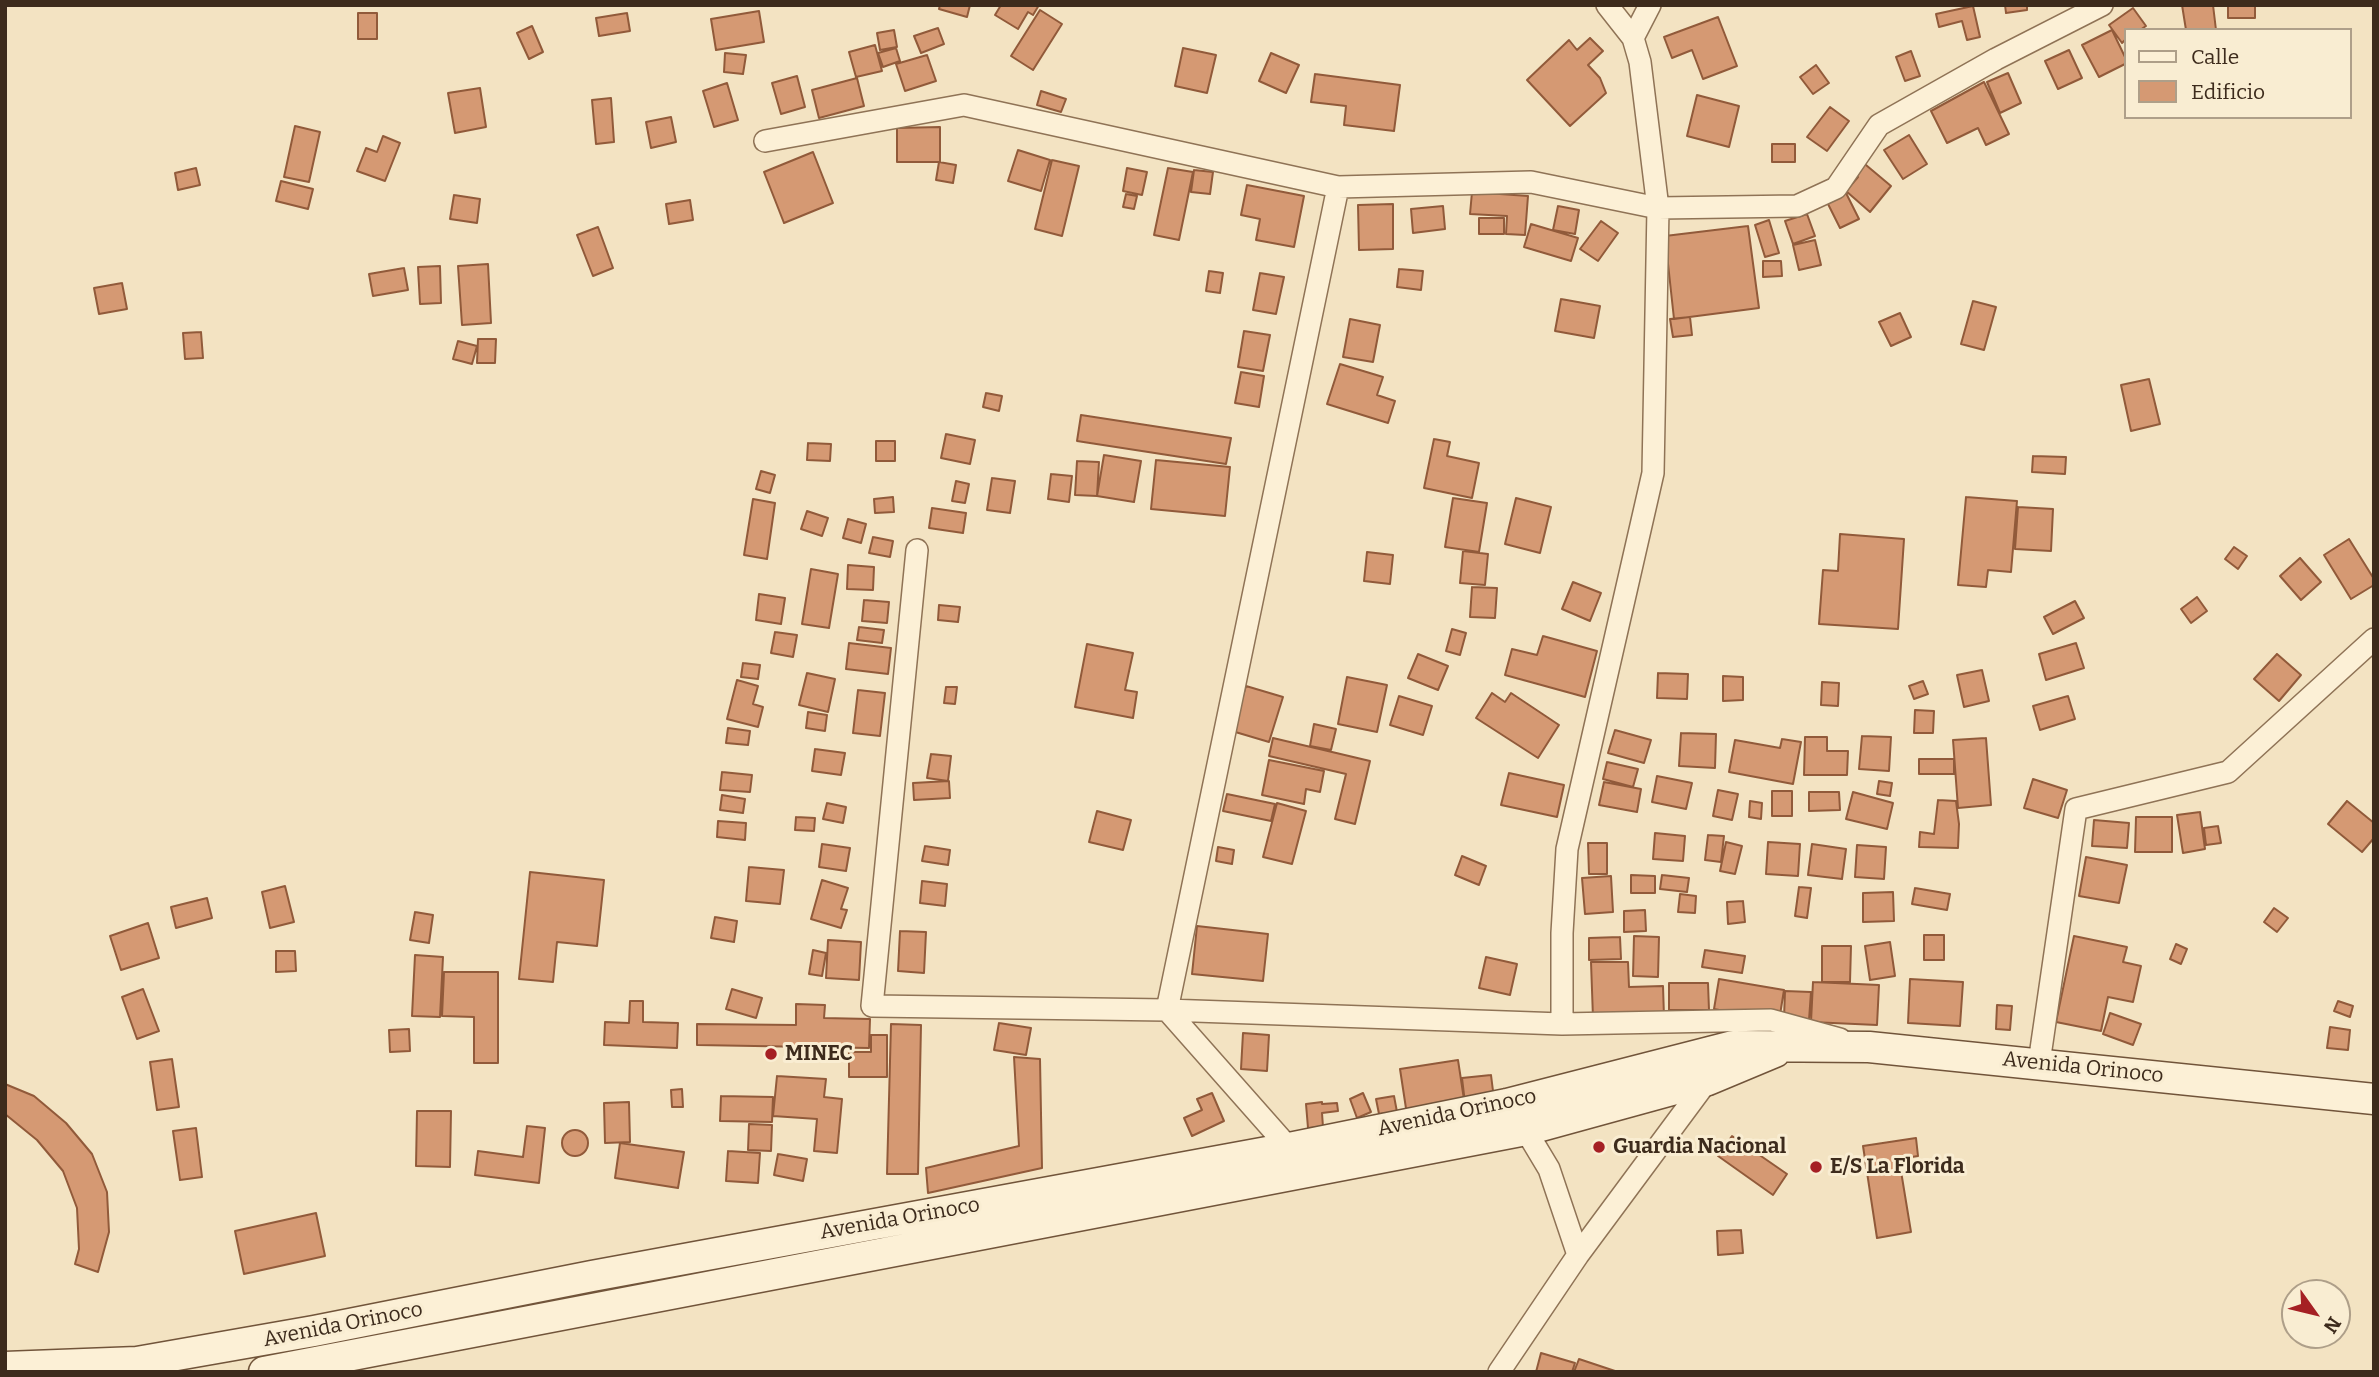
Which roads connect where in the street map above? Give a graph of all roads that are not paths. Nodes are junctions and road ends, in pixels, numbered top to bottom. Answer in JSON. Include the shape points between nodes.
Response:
{"nodes":[{"id":1,"x":1607,"y":5,"type":"edge"},
{"id":2,"x":1650,"y":5,"type":"edge"},
{"id":3,"x":2102,"y":5,"type":"edge"},
{"id":4,"x":1633,"y":38,"type":"junction"},
{"id":5,"x":765,"y":141,"type":"dead end"},
{"id":6,"x":1338,"y":187,"type":"junction"},
{"id":7,"x":1658,"y":208,"type":"junction"},
{"id":8,"x":917,"y":550,"type":"dead end"},
{"id":9,"x":2374,"y":639,"type":"edge"},
{"id":10,"x":1167,"y":1010,"type":"junction"},
{"id":11,"x":1562,"y":1024,"type":"junction"},
{"id":12,"x":1733,"y":1046,"type":"junction"},
{"id":13,"x":1791,"y":1046,"type":"junction"},
{"id":14,"x":1869,"y":1047,"type":"junction"},
{"id":15,"x":2039,"y":1063,"type":"junction"},
{"id":16,"x":1708,"y":1080,"type":"junction"},
{"id":17,"x":2374,"y":1099,"type":"edge"},
{"id":18,"x":1507,"y":1104,"type":"junction"},
{"id":19,"x":1526,"y":1130,"type":"junction"},
{"id":20,"x":1289,"y":1148,"type":"junction"},
{"id":21,"x":1577,"y":1255,"type":"junction"},
{"id":22,"x":336,"y":1365,"type":"edge"},
{"id":23,"x":5,"y":1367,"type":"edge"},
{"id":24,"x":264,"y":1372,"type":"edge"},
{"id":25,"x":1499,"y":1372,"type":"edge"}],
"edges":[{"from":1,"to":4,"type":"street"},
{"from":2,"to":4,"type":"street"},
{"from":3,"to":7,"type":"street","via":[[1879,125],[1836,188],[1797,206]]},
{"from":4,"to":7,"type":"street"},
{"from":5,"to":6,"type":"street","via":[[964,105]]},
{"from":6,"to":7,"type":"street","via":[[1531,182]]},
{"from":6,"to":10,"type":"street"},
{"from":7,"to":11,"type":"street","via":[[1653,472],[1567,849]]},
{"from":8,"to":10,"type":"street","via":[[872,1006]]},
{"from":9,"to":15,"type":"street","via":[[2228,772],[2076,808]]},
{"from":10,"to":11,"type":"street"},
{"from":10,"to":20,"type":"street"},
{"from":11,"to":14,"type":"street","via":[[1771,1020]]},
{"from":12,"to":13,"type":"street","name":"Avenida Orinoco"},
{"from":12,"to":16,"type":"street"},
{"from":12,"to":18,"type":"street","name":"Avenida Orinoco"},
{"from":13,"to":14,"type":"street","name":"Avenida Orinoco"},
{"from":13,"to":16,"type":"street","name":"Avenida Orinoco"},
{"from":14,"to":15,"type":"street","name":"Avenida Orinoco"},
{"from":15,"to":17,"type":"street","name":"Avenida Orinoco"},
{"from":16,"to":19,"type":"street","name":"Avenida Orinoco"},
{"from":16,"to":21,"type":"street"},
{"from":18,"to":19,"type":"street"},
{"from":18,"to":20,"type":"street","name":"Avenida Orinoco"},
{"from":19,"to":21,"type":"street","via":[[1549,1169]]},
{"from":19,"to":22,"type":"street","name":"Avenida Orinoco"},
{"from":20,"to":23,"type":"street","name":"Avenida Orinoco","via":[[137,1362]]},
{"from":21,"to":25,"type":"street"},
{"from":22,"to":24,"type":"street","name":"Avenida Orinoco"}]}
